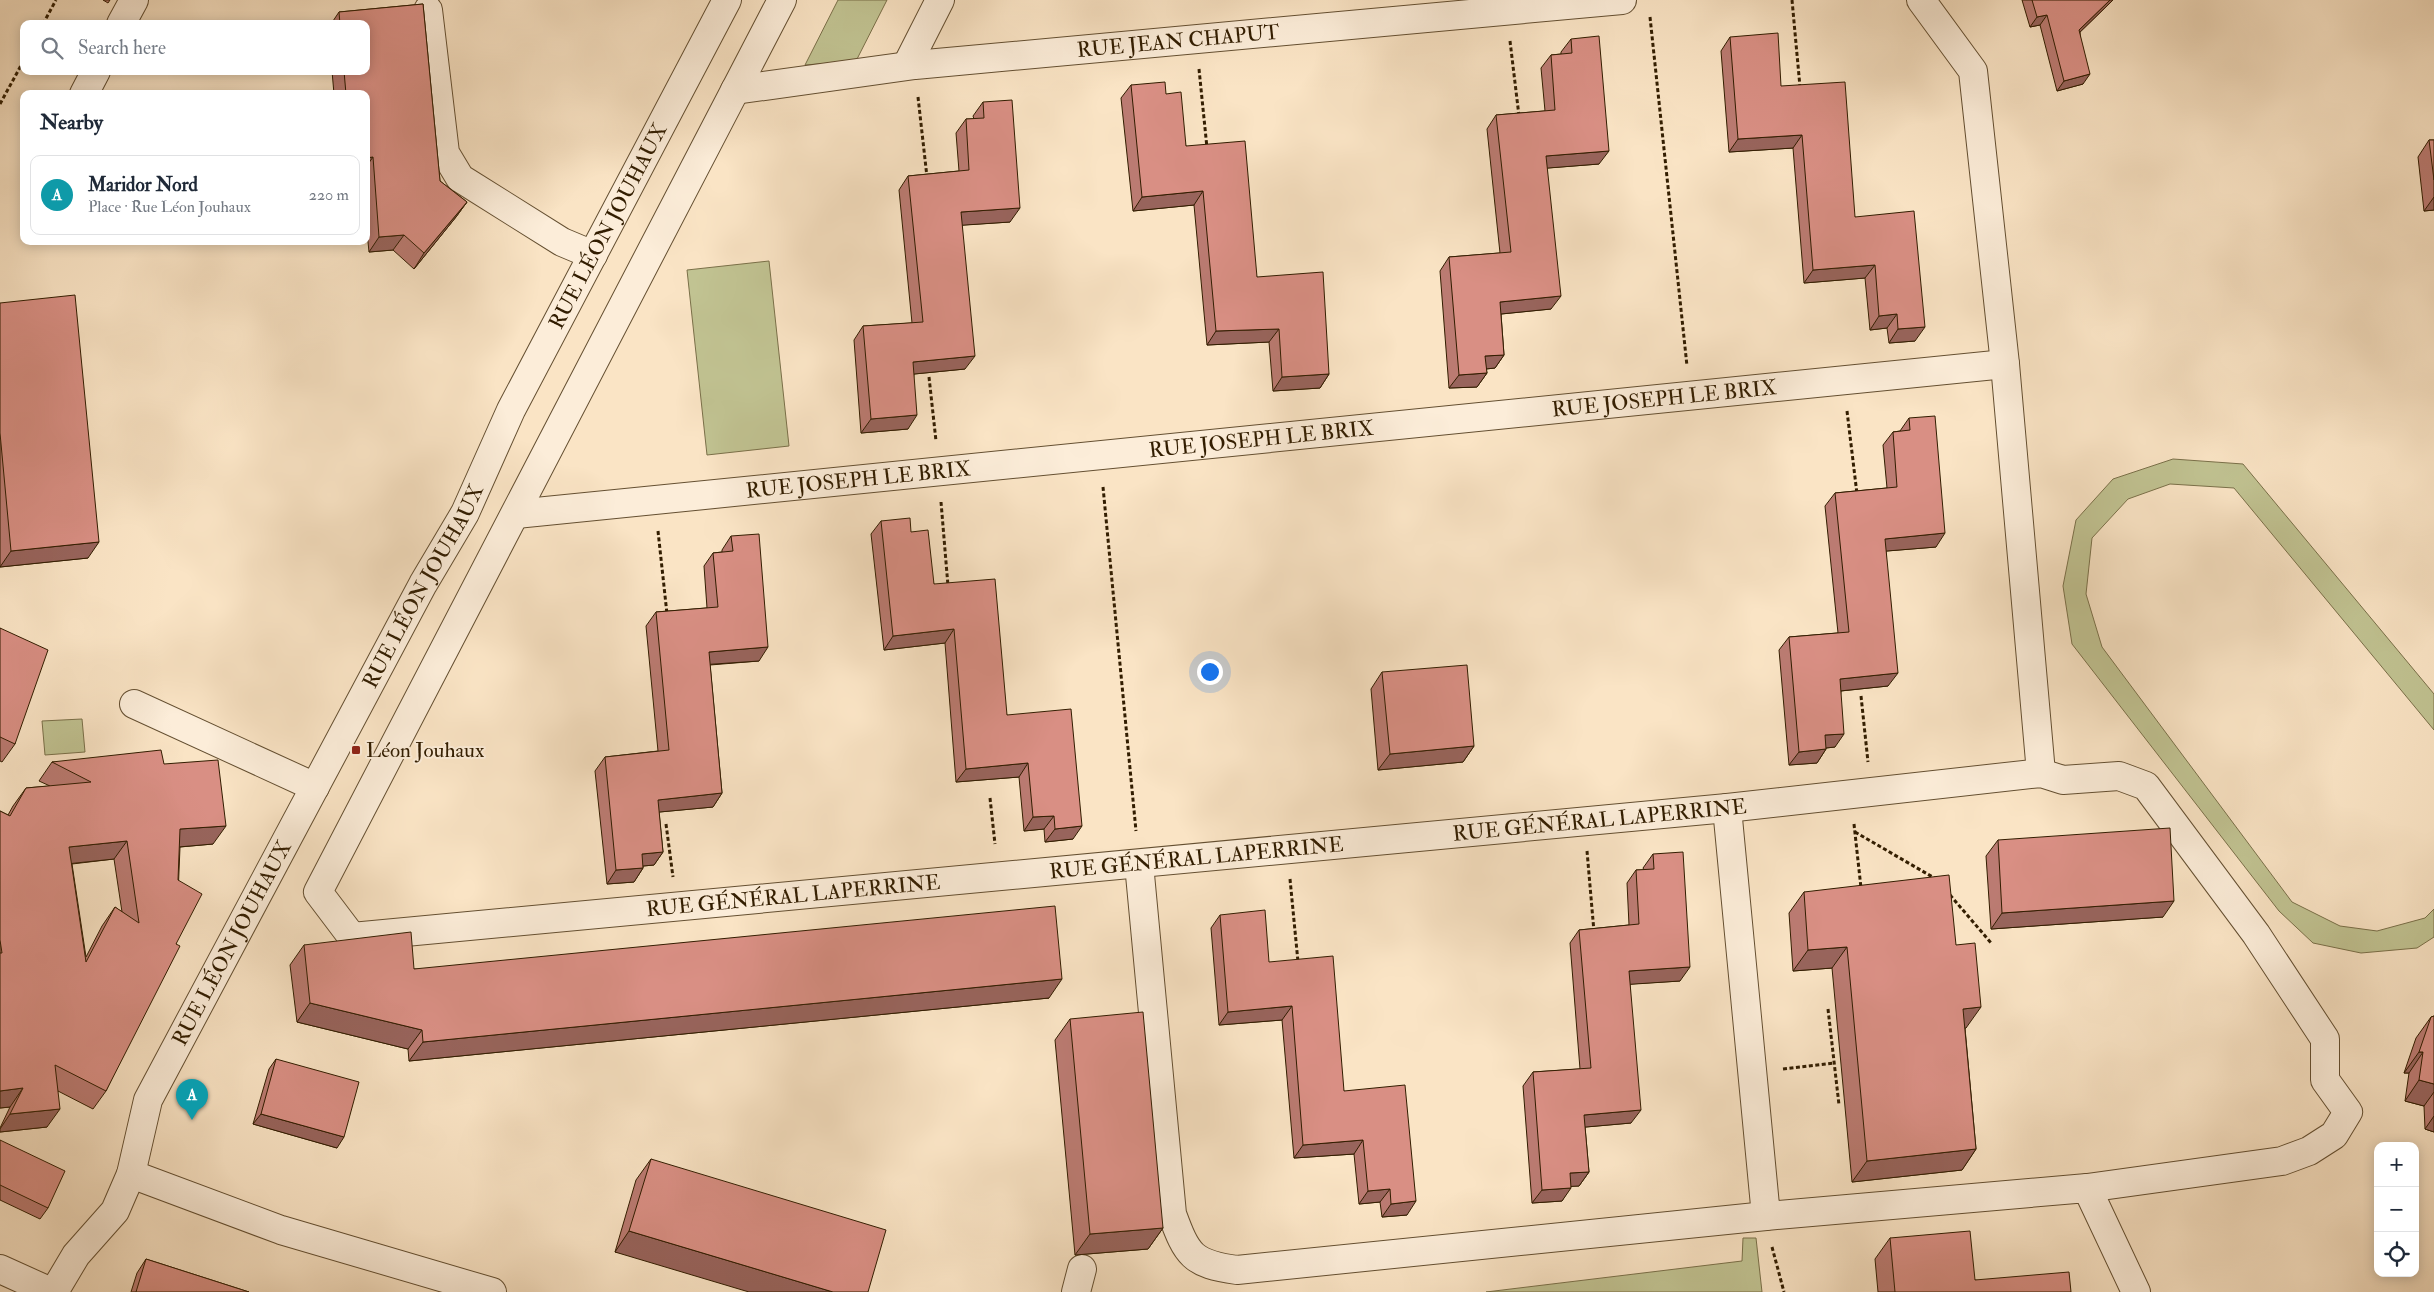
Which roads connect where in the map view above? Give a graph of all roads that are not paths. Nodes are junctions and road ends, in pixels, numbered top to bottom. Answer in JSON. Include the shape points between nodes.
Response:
{"nodes":[{"id":1,"x":134,"y":0,"type":"edge"},
{"id":2,"x":727,"y":0,"type":"edge"},
{"id":3,"x":782,"y":0,"type":"edge"},
{"id":4,"x":940,"y":0,"type":"edge"},
{"id":5,"x":1620,"y":0,"type":"edge"},
{"id":6,"x":1922,"y":0,"type":"edge"},
{"id":7,"x":428,"y":10,"type":"dead end"},
{"id":8,"x":123,"y":20,"type":"edge"},
{"id":9,"x":911,"y":65,"type":"junction"},
{"id":10,"x":94,"y":75,"type":"edge"},
{"id":11,"x":86,"y":90,"type":"edge"},
{"id":12,"x":735,"y":90,"type":"junction"},
{"id":13,"x":593,"y":255,"type":"junction"},
{"id":14,"x":2005,"y":364,"type":"junction"},
{"id":15,"x":516,"y":514,"type":"junction"},
{"id":16,"x":134,"y":704,"type":"dead end"},
{"id":17,"x":2042,"y":773,"type":"junction"},
{"id":18,"x":315,"y":787,"type":"junction"},
{"id":19,"x":1727,"y":808,"type":"junction"},
{"id":20,"x":1139,"y":864,"type":"junction"},
{"id":21,"x":132,"y":1174,"type":"junction"},
{"id":22,"x":2087,"y":1188,"type":"junction"},
{"id":23,"x":1766,"y":1216,"type":"junction"},
{"id":24,"x":0,"y":1269,"type":"edge"},
{"id":25,"x":52,"y":1292,"type":"edge"},
{"id":26,"x":492,"y":1292,"type":"edge"},
{"id":27,"x":2136,"y":1292,"type":"edge"}],
"edges":[{"from":1,"to":8,"type":"street"},
{"from":2,"to":13,"type":"street","name":"RUE LÉON JOUHAUX"},
{"from":3,"to":12,"type":"street"},
{"from":4,"to":9,"type":"street"},
{"from":5,"to":9,"type":"street","name":"RUE JEAN CHAPUT"},
{"from":6,"to":14,"type":"street","via":[[1973,71]]},
{"from":7,"to":13,"type":"street","via":[[445,153],[460,178],[562,242]]},
{"from":9,"to":12,"type":"street","name":"RUE JEAN CHAPUT"},
{"from":10,"to":11,"type":"street"},
{"from":12,"to":15,"type":"street"},
{"from":13,"to":18,"type":"street","name":"RUE LÉON JOUHAUX","via":[[511,410],[465,513],[423,584]]},
{"from":14,"to":15,"type":"street","name":"RUE JOSEPH LE BRIX"},
{"from":14,"to":17,"type":"street"},
{"from":15,"to":20,"type":"street","name":"RUE GÉNÉRAL LAPERRINE","via":[[318,892],[352,937]]},
{"from":16,"to":18,"type":"street"},
{"from":17,"to":19,"type":"street","name":"RUE GÉNÉRAL LAPERRINE"},
{"from":17,"to":22,"type":"street","via":[[2063,780],[2119,776],[2146,786],[2256,934],[2325,1039],[2324,1080],[2348,1112],[2334,1135],[2309,1152],[2282,1161]]},
{"from":18,"to":21,"type":"street","name":"RUE LÉON JOUHAUX","via":[[148,1100]]},
{"from":19,"to":20,"type":"street","name":"RUE GÉNÉRAL LAPERRINE"},
{"from":19,"to":23,"type":"street"},
{"from":20,"to":23,"type":"street","via":[[1172,1214],[1184,1246],[1196,1258],[1207,1264],[1237,1270]]},
{"from":21,"to":25,"type":"street","name":"RUE LÉON JOUHAUX","via":[[115,1211],[76,1256]]},
{"from":21,"to":26,"type":"street","via":[[281,1230]]},
{"from":22,"to":23,"type":"street"},
{"from":22,"to":27,"type":"street"},
{"from":24,"to":25,"type":"street"}]}
